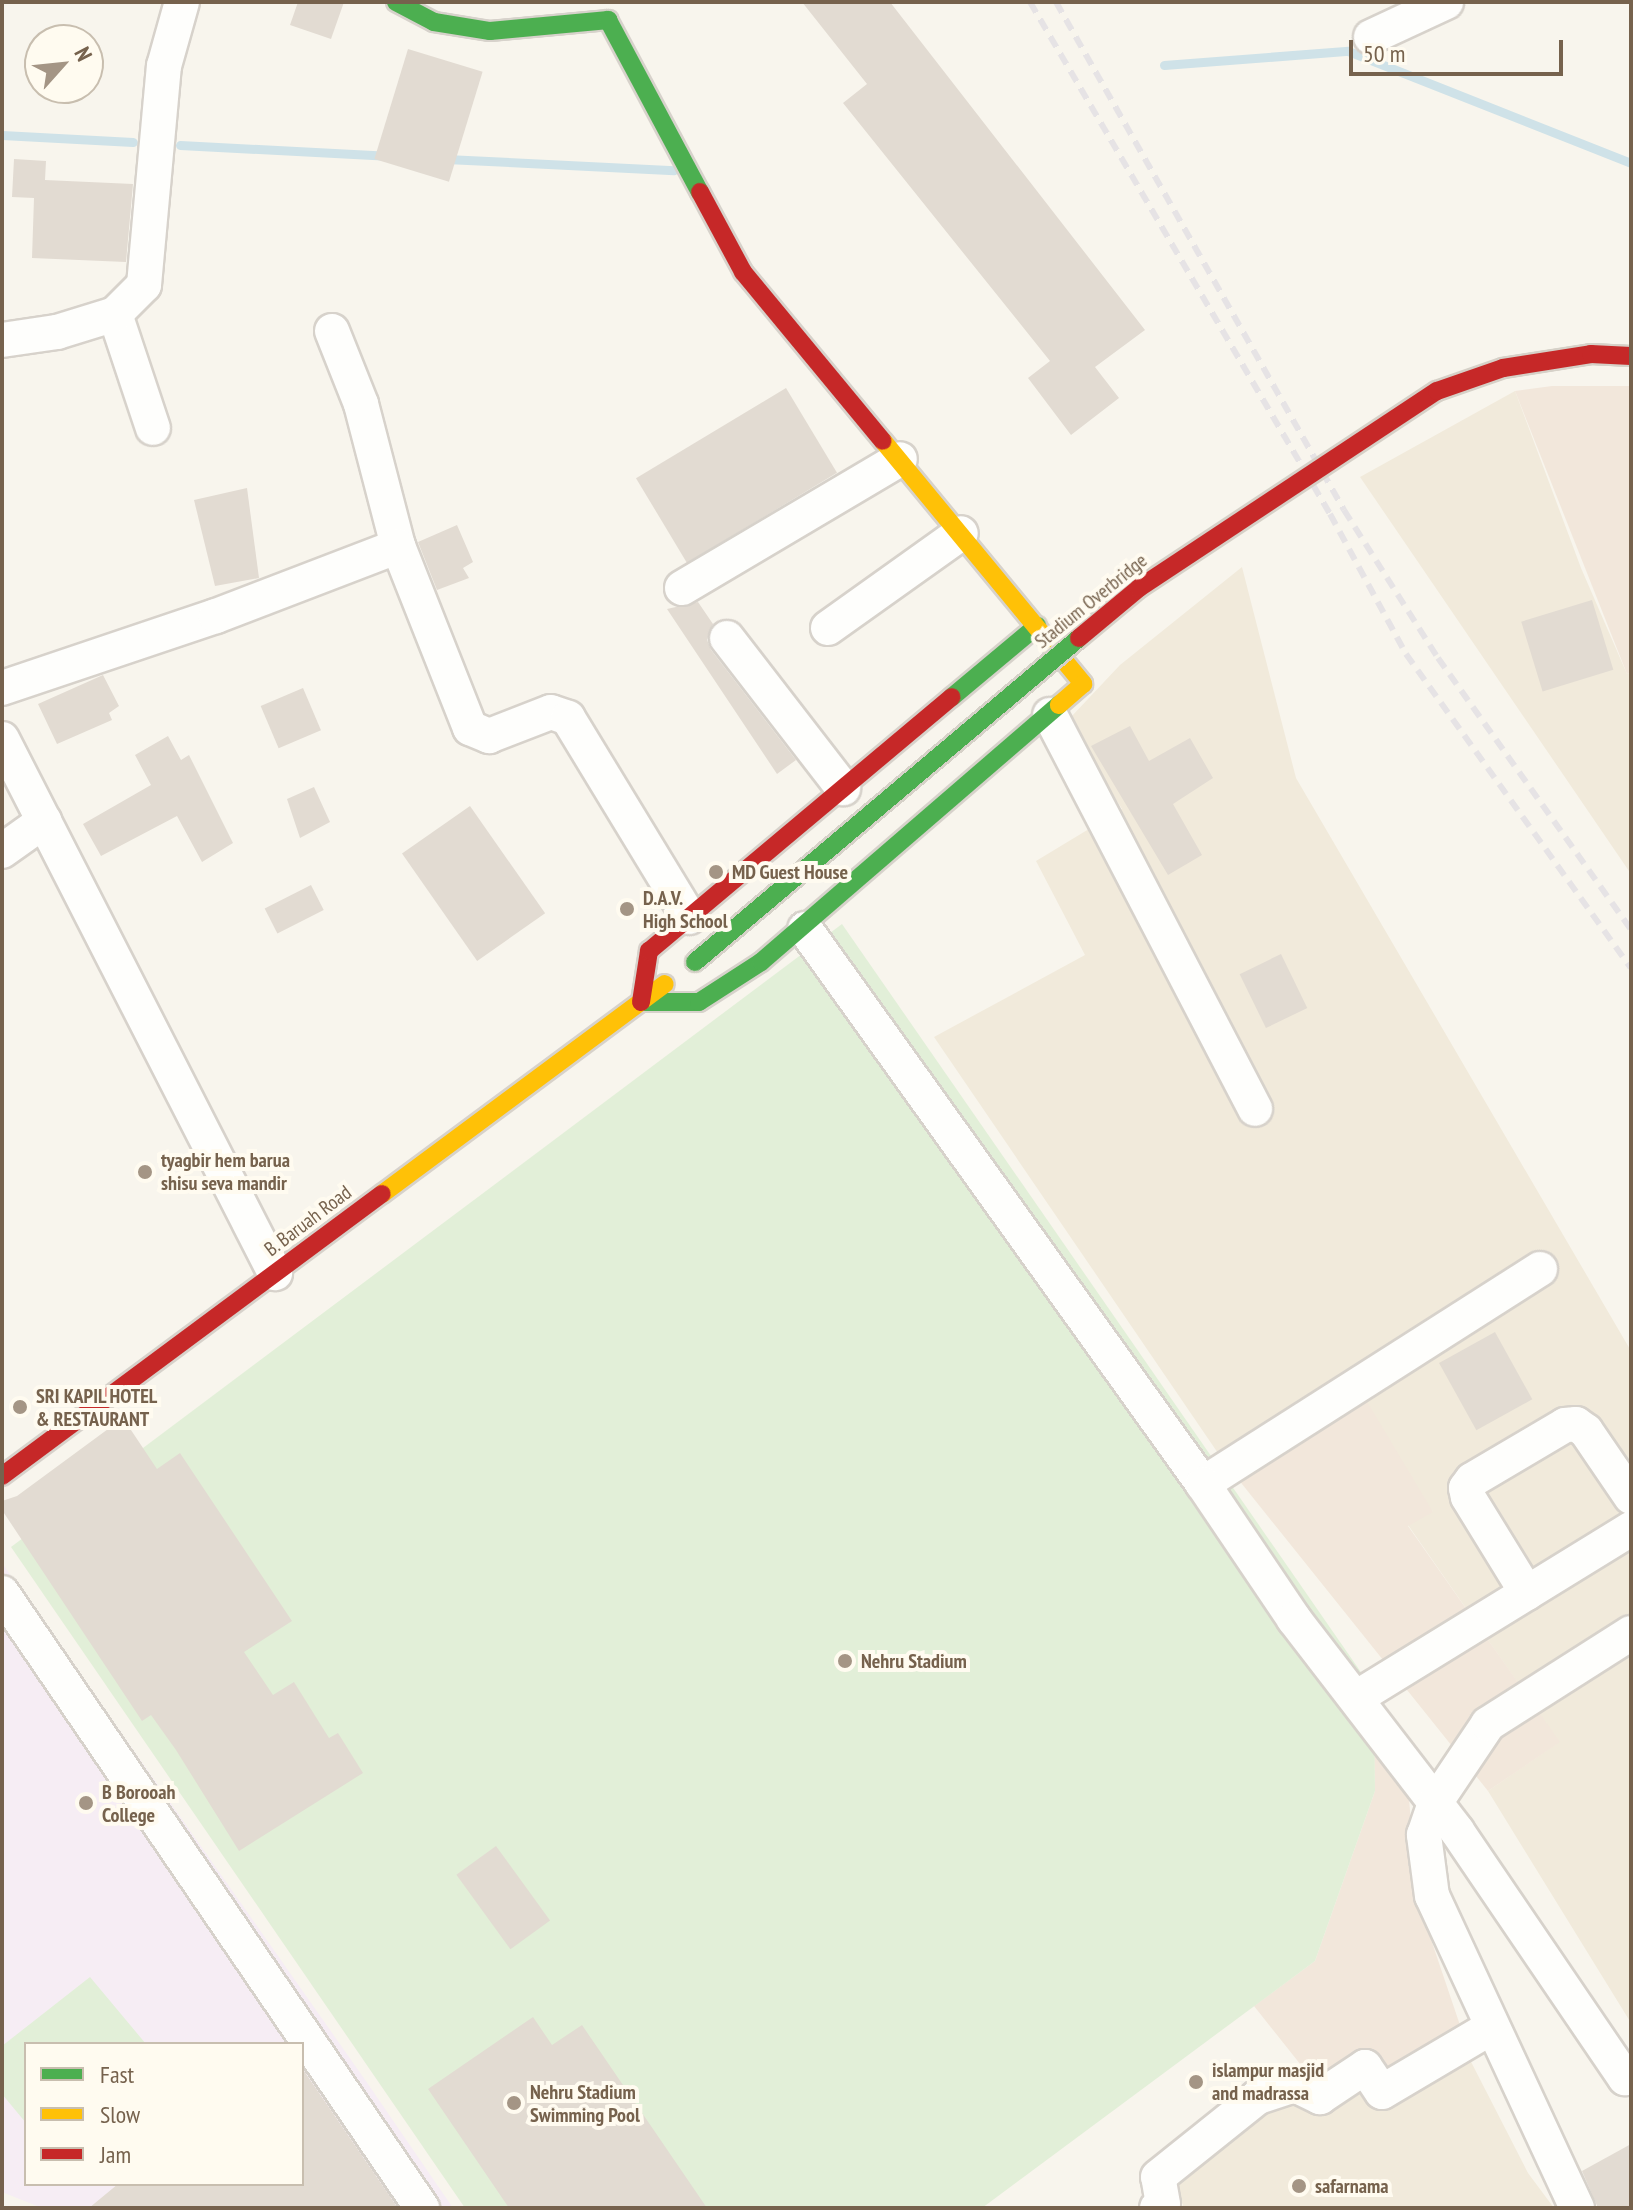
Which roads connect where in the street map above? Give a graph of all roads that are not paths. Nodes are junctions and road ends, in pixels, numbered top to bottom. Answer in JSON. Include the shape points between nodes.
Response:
{"nodes":[{"id":1,"x":182,"y":2,"type":"edge"},
{"id":2,"x":396,"y":2,"type":"edge"},
{"id":3,"x":1446,"y":2,"type":"edge"},
{"id":4,"x":1371,"y":37,"type":"dead end"},
{"id":5,"x":115,"y":314,"type":"junction"},
{"id":6,"x":332,"y":331,"type":"dead end"},
{"id":7,"x":2,"y":340,"type":"edge"},
{"id":8,"x":1631,"y":356,"type":"edge"},
{"id":9,"x":153,"y":428,"type":"dead end"},
{"id":10,"x":900,"y":459,"type":"junction"},
{"id":11,"x":961,"y":533,"type":"junction"},
{"id":12,"x":398,"y":546,"type":"junction"},
{"id":13,"x":682,"y":588,"type":"dead end"},
{"id":14,"x":1037,"y":626,"type":"junction"},
{"id":15,"x":828,"y":628,"type":"dead end"},
{"id":16,"x":727,"y":638,"type":"dead end"},
{"id":17,"x":2,"y":688,"type":"edge"},
{"id":18,"x":1050,"y":715,"type":"junction"},
{"id":19,"x":2,"y":739,"type":"edge"},
{"id":20,"x":843,"y":788,"type":"junction"},
{"id":21,"x":44,"y":821,"type":"junction"},
{"id":22,"x":2,"y":851,"type":"edge"},
{"id":23,"x":689,"y":917,"type":"junction"},
{"id":24,"x":805,"y":929,"type":"junction"},
{"id":25,"x":641,"y":1002,"type":"junction"},
{"id":26,"x":1255,"y":1109,"type":"dead end"},
{"id":27,"x":1540,"y":1269,"type":"dead end"},
{"id":28,"x":275,"y":1273,"type":"junction"},
{"id":29,"x":2,"y":1476,"type":"edge"},
{"id":30,"x":1203,"y":1484,"type":"junction"},
{"id":31,"x":1631,"y":1497,"type":"edge"},
{"id":32,"x":1631,"y":1529,"type":"edge"},
{"id":33,"x":2,"y":1593,"type":"edge"},
{"id":34,"x":1527,"y":1593,"type":"junction"},
{"id":35,"x":1631,"y":1633,"type":"edge"},
{"id":36,"x":1356,"y":1698,"type":"junction"},
{"id":37,"x":1435,"y":1803,"type":"junction"},
{"id":38,"x":1492,"y":2027,"type":"junction"},
{"id":39,"x":1629,"y":2080,"type":"edge"},
{"id":40,"x":422,"y":2208,"type":"edge"},
{"id":41,"x":1157,"y":2208,"type":"edge"},
{"id":42,"x":1577,"y":2208,"type":"edge"}],
"edges":[{"from":1,"to":5,"type":"street","via":[[164,66],[144,285]]},
{"from":2,"to":10,"type":"street","via":[[434,22],[490,31],[608,20],[743,272]]},
{"from":3,"to":4,"type":"street"},
{"from":5,"to":7,"type":"street","via":[[57,332]]},
{"from":5,"to":9,"type":"street"},
{"from":6,"to":12,"type":"street","via":[[361,404]]},
{"from":8,"to":25,"type":"street","name":"Stadium Overbridge","bridge":true,"via":[[1591,354],[1503,368],[1437,391],[1388,421],[1139,588]]},
{"from":10,"to":11,"type":"street"},
{"from":10,"to":13,"type":"street"},
{"from":11,"to":14,"type":"street"},
{"from":11,"to":15,"type":"street"},
{"from":12,"to":17,"type":"street","via":[[216,616]]},
{"from":12,"to":23,"type":"street","via":[[470,728],[489,736],[551,712],[568,718]]},
{"from":14,"to":18,"type":"street","via":[[1083,684]]},
{"from":14,"to":20,"type":"street"},
{"from":16,"to":20,"type":"street"},
{"from":18,"to":24,"type":"street"},
{"from":18,"to":26,"type":"street"},
{"from":19,"to":21,"type":"street"},
{"from":20,"to":23,"type":"street"},
{"from":21,"to":22,"type":"street"},
{"from":21,"to":28,"type":"street"},
{"from":23,"to":25,"type":"street","via":[[649,951]]},
{"from":24,"to":25,"type":"street","via":[[699,1002]]},
{"from":24,"to":30,"type":"street"},
{"from":25,"to":28,"type":"street","name":"B. Baruah Road"},
{"from":27,"to":30,"type":"street"},
{"from":28,"to":29,"type":"street","name":"B. Baruah Road"},
{"from":30,"to":36,"type":"street","via":[[1294,1619]]},
{"from":31,"to":34,"type":"street","via":[[1576,1424],[1565,1425],[1472,1480],[1466,1488],[1468,1497]]},
{"from":32,"to":34,"type":"street"},
{"from":33,"to":40,"type":"street"},
{"from":34,"to":36,"type":"street"},
{"from":35,"to":37,"type":"street","via":[[1488,1724]]},
{"from":36,"to":37,"type":"street"},
{"from":37,"to":38,"type":"street","via":[[1424,1835],[1432,1896]]},
{"from":37,"to":39,"type":"street"},
{"from":38,"to":41,"type":"street","via":[[1382,2092],[1365,2067],[1320,2097],[1295,2085],[1258,2097],[1158,2177],[1163,2204]]},
{"from":38,"to":42,"type":"street"}]}
